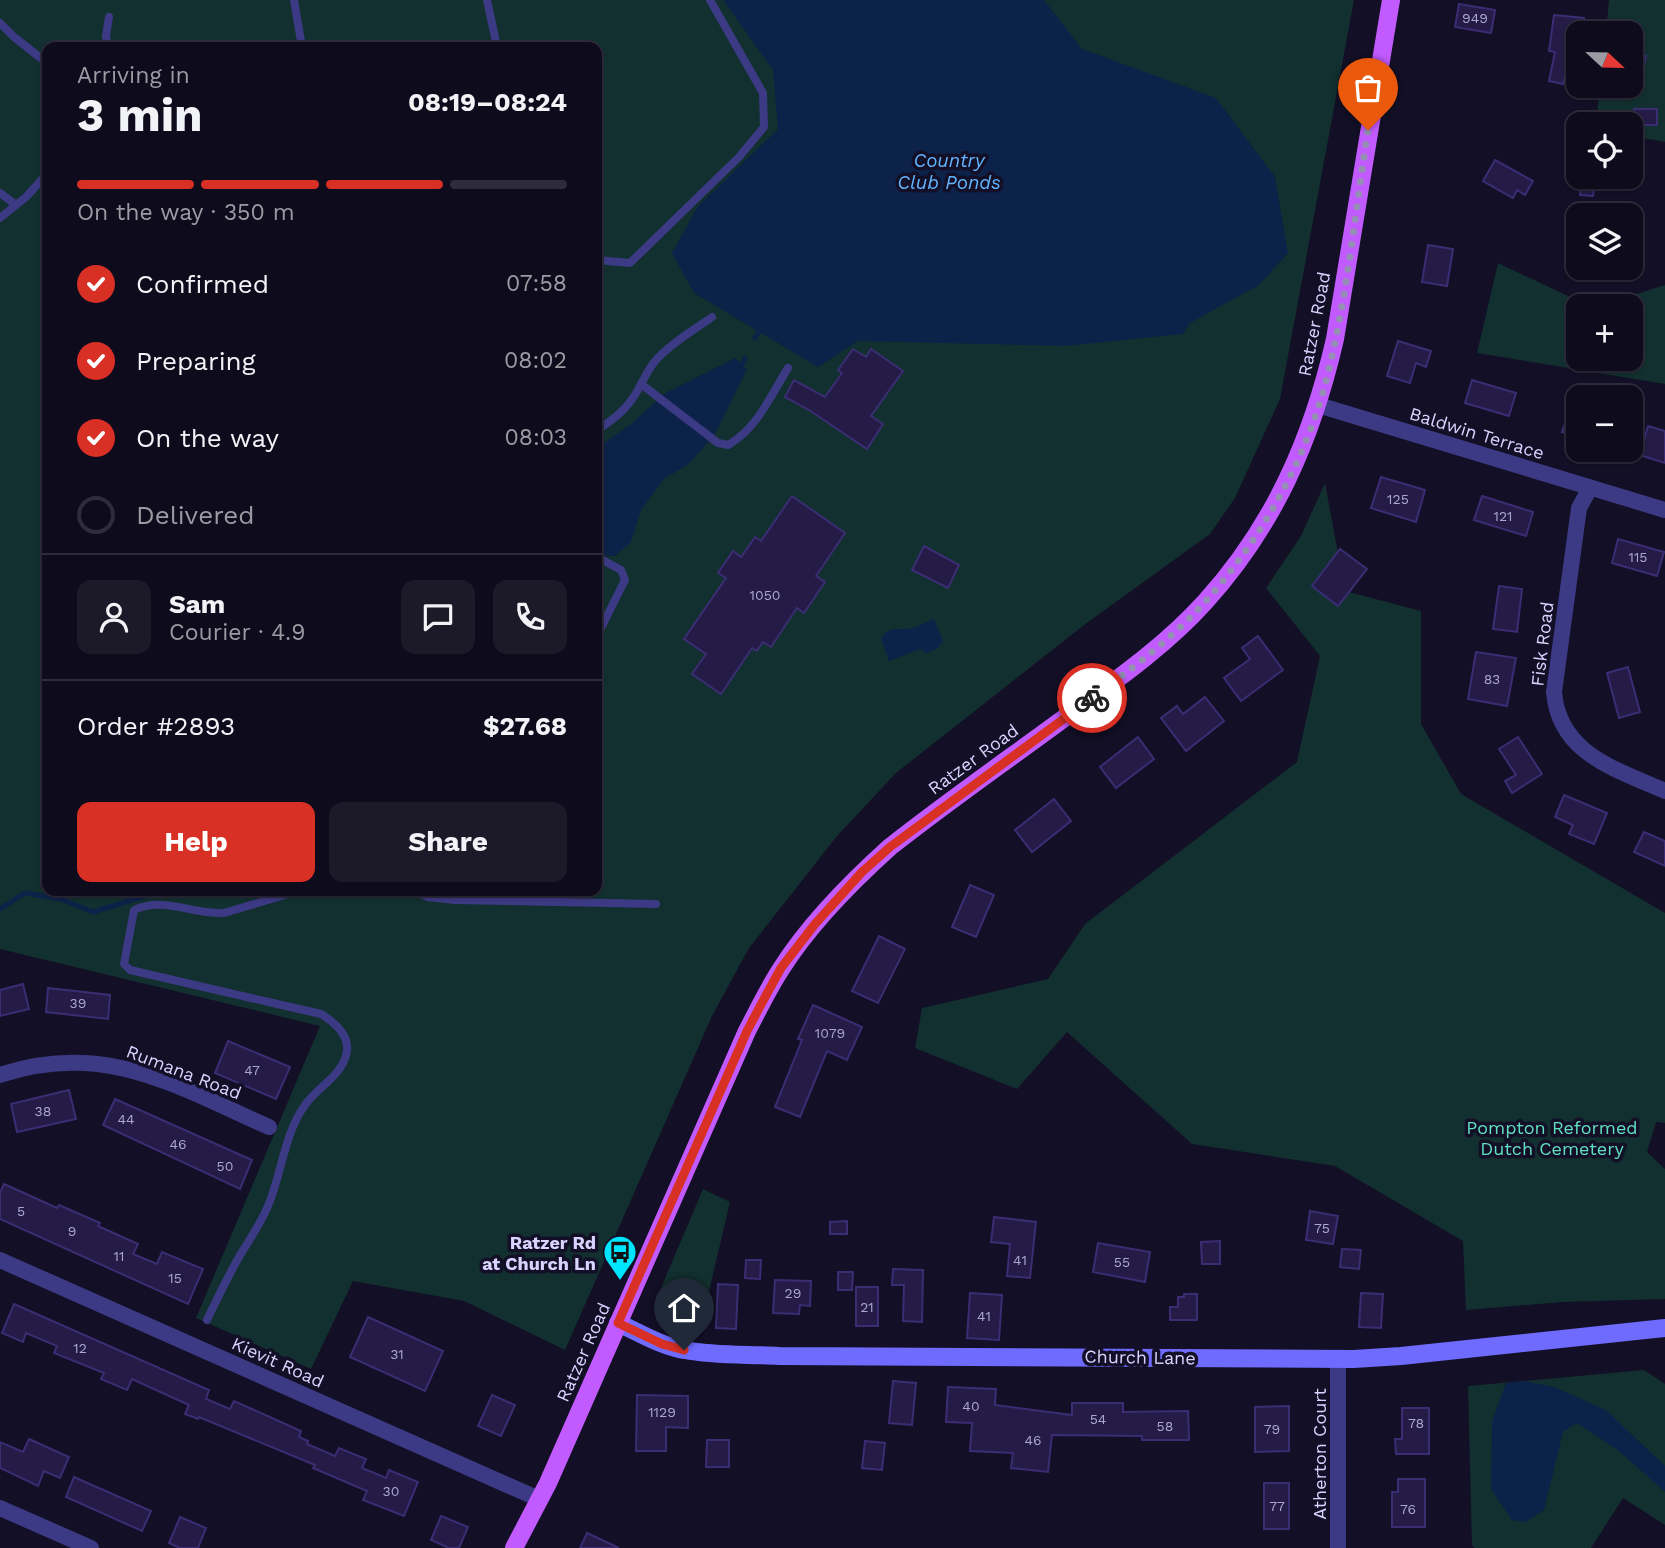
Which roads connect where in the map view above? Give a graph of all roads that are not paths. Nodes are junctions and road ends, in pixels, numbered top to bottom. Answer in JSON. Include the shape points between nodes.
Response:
{"nodes":[{"id":1,"x":294,"y":0,"type":"edge"},
{"id":2,"x":487,"y":0,"type":"edge"},
{"id":3,"x":710,"y":0,"type":"edge"},
{"id":4,"x":1391,"y":0,"type":"edge"},
{"id":5,"x":109,"y":17,"type":"dead end"},
{"id":6,"x":0,"y":23,"type":"edge"},
{"id":7,"x":107,"y":42,"type":"edge"},
{"id":8,"x":301,"y":42,"type":"edge"},
{"id":9,"x":496,"y":42,"type":"edge"},
{"id":10,"x":42,"y":59,"type":"edge"},
{"id":11,"x":42,"y":179,"type":"edge"},
{"id":12,"x":0,"y":193,"type":"edge"},
{"id":13,"x":16,"y":205,"type":"junction"},
{"id":14,"x":0,"y":218,"type":"edge"},
{"id":15,"x":602,"y":260,"type":"edge"},
{"id":16,"x":712,"y":317,"type":"dead end"},
{"id":17,"x":788,"y":368,"type":"dead end"},
{"id":18,"x":641,"y":384,"type":"junction"},
{"id":19,"x":1318,"y":405,"type":"junction"},
{"id":20,"x":602,"y":427,"type":"edge"},
{"id":21,"x":1590,"y":488,"type":"junction"},
{"id":22,"x":1665,"y":510,"type":"edge"},
{"id":23,"x":602,"y":560,"type":"edge"},
{"id":24,"x":602,"y":626,"type":"edge"},
{"id":25,"x":1665,"y":791,"type":"edge"},
{"id":26,"x":281,"y":896,"type":"edge"},
{"id":27,"x":426,"y":896,"type":"edge"},
{"id":28,"x":656,"y":904,"type":"dead end"},
{"id":29,"x":0,"y":1075,"type":"edge"},
{"id":30,"x":269,"y":1127,"type":"dead end"},
{"id":31,"x":0,"y":1260,"type":"edge"},
{"id":32,"x":207,"y":1320,"type":"dead end"},
{"id":33,"x":618,"y":1323,"type":"junction"},
{"id":34,"x":1665,"y":1328,"type":"edge"},
{"id":35,"x":1338,"y":1359,"type":"junction"},
{"id":36,"x":540,"y":1499,"type":"junction"},
{"id":37,"x":0,"y":1508,"type":"edge"},
{"id":38,"x":91,"y":1548,"type":"edge"},
{"id":39,"x":514,"y":1548,"type":"edge"},
{"id":40,"x":1338,"y":1548,"type":"edge"}],
"edges":[{"from":1,"to":8,"type":"lane"},
{"from":2,"to":9,"type":"lane"},
{"from":3,"to":15,"type":"lane","via":[[763,93],[764,127],[630,263]]},
{"from":4,"to":19,"type":"main road","name":"Ratzer Road","via":[[1335,339]]},
{"from":5,"to":7,"type":"lane"},
{"from":6,"to":10,"type":"lane"},
{"from":11,"to":13,"type":"lane"},
{"from":12,"to":13,"type":"lane"},
{"from":13,"to":14,"type":"lane"},
{"from":16,"to":18,"type":"lane","via":[[664,351]]},
{"from":17,"to":18,"type":"lane","via":[[766,407],[729,445],[712,438]]},
{"from":18,"to":20,"type":"lane","via":[[618,416]]},
{"from":19,"to":21,"type":"street","name":"Baldwin Terrace"},
{"from":19,"to":33,"type":"main road","name":"Ratzer Road","via":[[1298,459],[1268,517],[1204,603],[1151,653],[890,847],[798,945],[747,1031]]},
{"from":21,"to":22,"type":"street","name":"Baldwin Terrace"},
{"from":21,"to":25,"type":"street","name":"Fisk Road","via":[[1580,508],[1555,708],[1565,730],[1583,750]]},
{"from":23,"to":24,"type":"lane","via":[[621,570],[625,580]]},
{"from":26,"to":32,"type":"lane","via":[[224,913],[153,903],[134,910],[124,964],[130,970],[308,1009],[330,1020],[347,1047],[341,1068],[305,1103],[296,1119],[261,1223]]},
{"from":27,"to":28,"type":"lane"},
{"from":29,"to":30,"type":"street","name":"Rumana Road","via":[[51,1063],[120,1066],[161,1079]]},
{"from":31,"to":36,"type":"street","name":"Kievit Road"},
{"from":33,"to":35,"type":"street","name":"Church Lane","via":[[662,1344],[707,1353]]},
{"from":33,"to":36,"type":"main road","name":"Ratzer Road"},
{"from":34,"to":35,"type":"street","name":"Church Lane"},
{"from":35,"to":40,"type":"street","name":"Atherton Court"},
{"from":36,"to":39,"type":"main road","name":"Ratzer Road"},
{"from":37,"to":38,"type":"street"}]}
